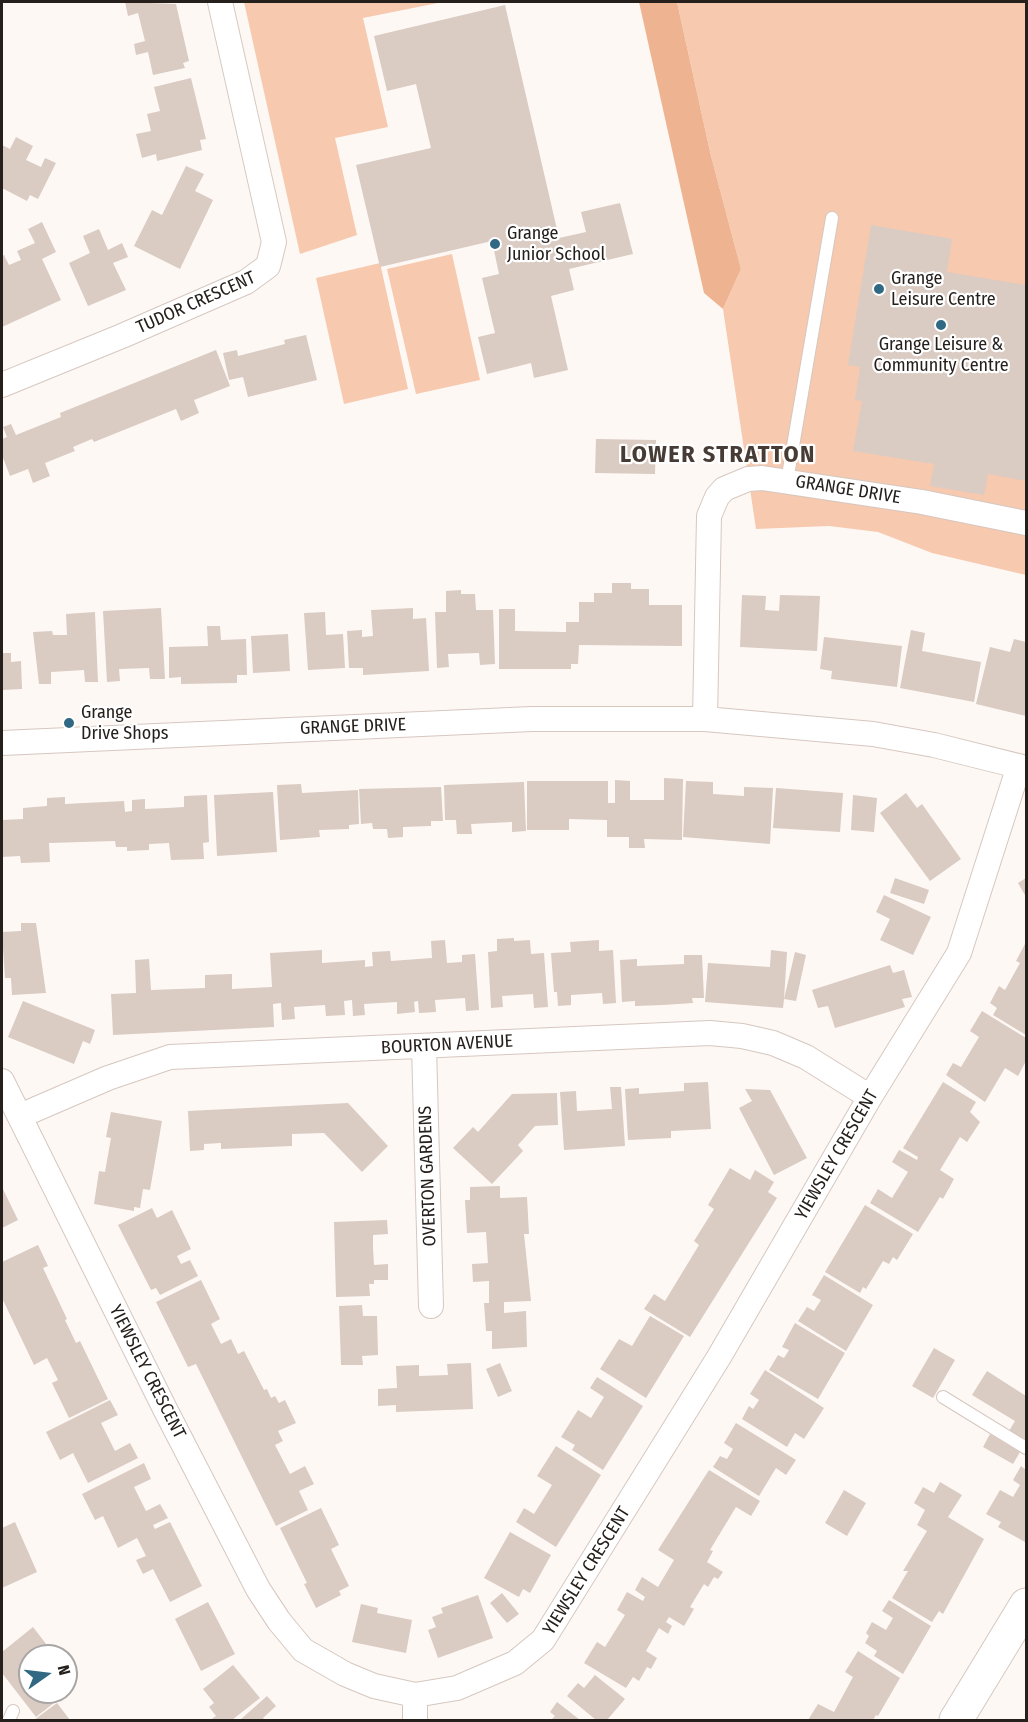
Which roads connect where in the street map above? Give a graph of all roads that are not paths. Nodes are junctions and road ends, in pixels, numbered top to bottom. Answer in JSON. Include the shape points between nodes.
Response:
{"nodes":[{"id":1,"x":220,"y":2,"type":"edge"},
{"id":2,"x":832,"y":218,"type":"dead end"},
{"id":3,"x":2,"y":385,"type":"edge"},
{"id":4,"x":787,"y":481,"type":"junction"},
{"id":5,"x":1026,"y":523,"type":"edge"},
{"id":6,"x":705,"y":719,"type":"junction"},
{"id":7,"x":2,"y":743,"type":"edge"},
{"id":8,"x":1023,"y":767,"type":"edge"},
{"id":9,"x":424,"y":1046,"type":"junction"},
{"id":10,"x":2,"y":1081,"type":"edge"},
{"id":11,"x":870,"y":1097,"type":"junction"},
{"id":12,"x":20,"y":1116,"type":"junction"},
{"id":13,"x":431,"y":1305,"type":"dead end"},
{"id":14,"x":943,"y":1397,"type":"dead end"},
{"id":15,"x":1026,"y":1448,"type":"edge"},
{"id":16,"x":1026,"y":1605,"type":"edge"},
{"id":17,"x":415,"y":1695,"type":"junction"},
{"id":18,"x":415,"y":1720,"type":"edge"},
{"id":19,"x":956,"y":1720,"type":"edge"}],
"edges":[{"from":1,"to":3,"type":"street","name":"TUDOR CRESCENT","via":[[274,242],[268,266],[246,282]]},
{"from":2,"to":4,"type":"lane"},
{"from":4,"to":5,"type":"street","name":"GRANGE DRIVE"},
{"from":4,"to":6,"type":"street","name":"GRANGE DRIVE","via":[[762,478],[734,484],[717,497],[710,516]]},
{"from":6,"to":7,"type":"street","name":"GRANGE DRIVE","via":[[532,719]]},
{"from":6,"to":8,"type":"street","name":"GRANGE DRIVE","via":[[873,734]]},
{"from":8,"to":11,"type":"street","name":"YIEWSLEY CRESCENT","via":[[959,953]]},
{"from":9,"to":11,"type":"street","name":"BOURTON AVENUE","via":[[710,1033],[742,1036],[773,1042],[806,1057]]},
{"from":9,"to":12,"type":"street","name":"BOURTON AVENUE","via":[[170,1057],[99,1081]]},
{"from":9,"to":13,"type":"street","name":"OVERTON GARDENS"},
{"from":10,"to":12,"type":"street","name":"YIEWSLEY CRESCENT"},
{"from":11,"to":17,"type":"street","name":"YIEWSLEY CRESCENT","via":[[713,1367],[548,1634],[530,1652],[497,1672],[457,1688]]},
{"from":12,"to":17,"type":"street","name":"YIEWSLEY CRESCENT","via":[[165,1409],[258,1589],[279,1621],[303,1650],[345,1674],[391,1692]]},
{"from":14,"to":15,"type":"lane"},
{"from":16,"to":19,"type":"street"},
{"from":17,"to":18,"type":"street"}]}
